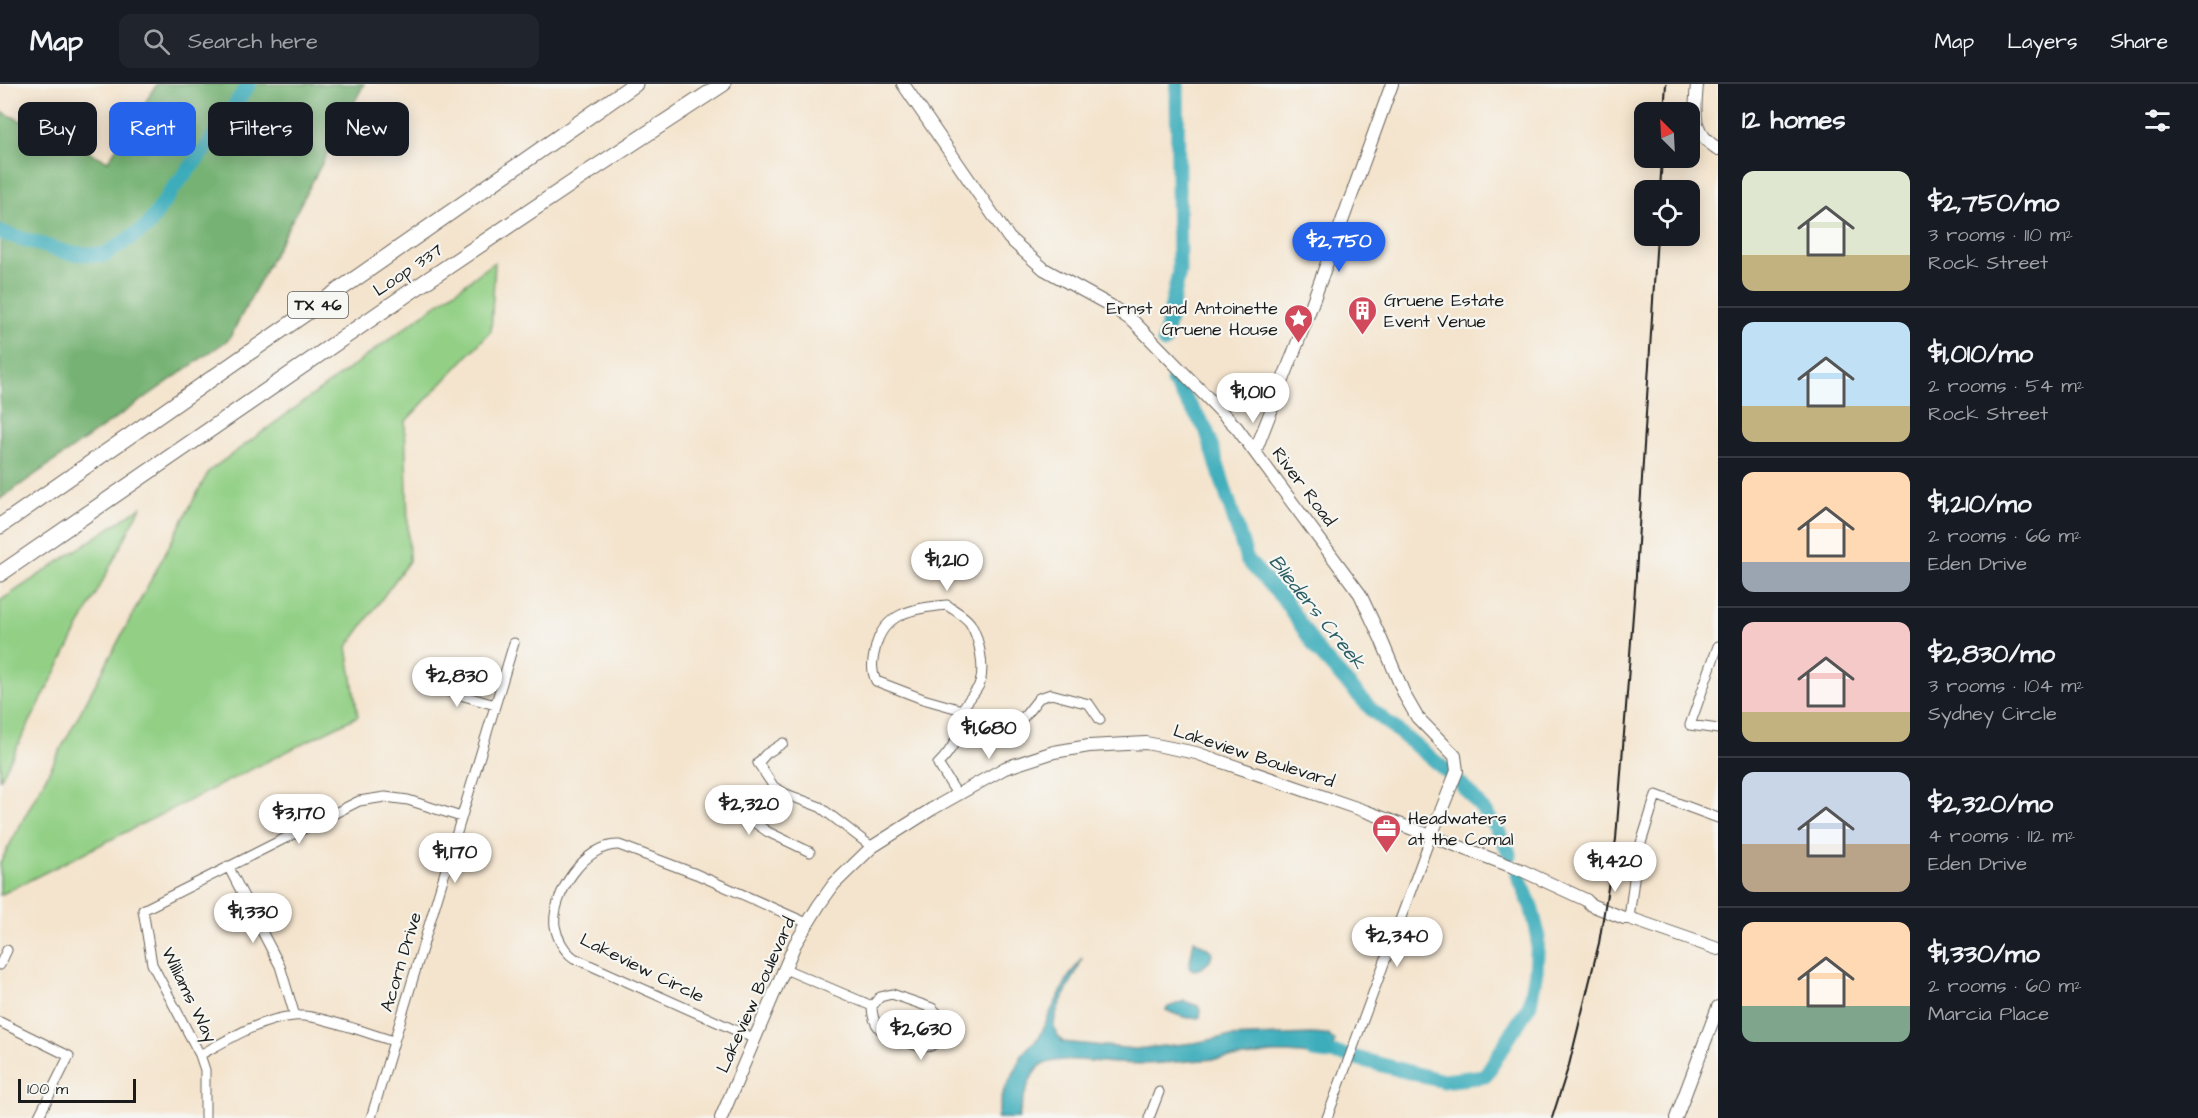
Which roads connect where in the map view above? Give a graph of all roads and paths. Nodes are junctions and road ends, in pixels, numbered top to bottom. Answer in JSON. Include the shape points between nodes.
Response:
{"nodes":[{"id":1,"x":635,"y":84,"type":"edge"},
{"id":2,"x":723,"y":84,"type":"edge"},
{"id":3,"x":903,"y":84,"type":"edge"},
{"id":4,"x":1392,"y":84,"type":"edge"},
{"id":5,"x":1697,"y":84,"type":"edge"},
{"id":6,"x":1718,"y":149,"type":"edge"},
{"id":7,"x":1255,"y":452,"type":"junction"},
{"id":8,"x":0,"y":526,"type":"edge"},
{"id":9,"x":0,"y":574,"type":"edge"},
{"id":10,"x":514,"y":643,"type":"dead end"},
{"id":11,"x":1718,"y":646,"type":"edge"},
{"id":12,"x":426,"y":685,"type":"dead end"},
{"id":13,"x":495,"y":705,"type":"junction"},
{"id":14,"x":963,"y":713,"type":"junction"},
{"id":15,"x":1100,"y":720,"type":"dead end"},
{"id":16,"x":1718,"y":729,"type":"edge"},
{"id":17,"x":783,"y":743,"type":"dead end"},
{"id":18,"x":774,"y":787,"type":"junction"},
{"id":19,"x":957,"y":794,"type":"junction"},
{"id":20,"x":462,"y":817,"type":"junction"},
{"id":21,"x":1718,"y":818,"type":"edge"},
{"id":22,"x":1431,"y":836,"type":"junction"},
{"id":23,"x":872,"y":847,"type":"junction"},
{"id":24,"x":810,"y":852,"type":"dead end"},
{"id":25,"x":228,"y":866,"type":"junction"},
{"id":26,"x":1629,"y":918,"type":"junction"},
{"id":27,"x":807,"y":923,"type":"junction"},
{"id":28,"x":1718,"y":949,"type":"edge"},
{"id":29,"x":7,"y":950,"type":"dead end"},
{"id":30,"x":0,"y":965,"type":"edge"},
{"id":31,"x":784,"y":969,"type":"junction"},
{"id":32,"x":872,"y":1006,"type":"junction"},
{"id":33,"x":1718,"y":1007,"type":"edge"},
{"id":34,"x":295,"y":1016,"type":"junction"},
{"id":35,"x":0,"y":1022,"type":"edge"},
{"id":36,"x":754,"y":1039,"type":"junction"},
{"id":37,"x":394,"y":1041,"type":"junction"},
{"id":38,"x":200,"y":1054,"type":"junction"},
{"id":39,"x":1159,"y":1092,"type":"dead end"},
{"id":40,"x":38,"y":1118,"type":"edge"},
{"id":41,"x":204,"y":1118,"type":"edge"},
{"id":42,"x":371,"y":1118,"type":"edge"},
{"id":43,"x":721,"y":1118,"type":"edge"},
{"id":44,"x":1149,"y":1118,"type":"edge"},
{"id":45,"x":1328,"y":1118,"type":"edge"},
{"id":46,"x":1676,"y":1118,"type":"edge"}],
"edges":[{"from":1,"to":8,"type":"main road","name":"Loop 337","number":"TX 46"},
{"from":2,"to":9,"type":"main road","name":"Loop 337","number":"TX 46","via":[[416,288]]},
{"from":3,"to":7,"type":"street","name":"River Road","via":[[1009,238],[1044,269],[1134,322],[1230,420]]},
{"from":4,"to":7,"type":"street"},
{"from":5,"to":6,"type":"street","via":[[1697,126],[1700,135]]},
{"from":7,"to":22,"type":"street","name":"River Road","via":[[1360,594],[1417,717],[1455,756],[1457,771]]},
{"from":10,"to":13,"type":"street","name":"Acorn Drive"},
{"from":11,"to":16,"type":"street","via":[[1690,725]]},
{"from":12,"to":13,"type":"street"},
{"from":13,"to":20,"type":"street","name":"Acorn Drive"},
{"from":14,"to":14,"type":"street","via":[[968,699],[980,686],[982,668],[969,622],[947,605],[916,608],[891,619],[876,645],[872,672],[876,681]]},
{"from":14,"to":15,"type":"street","via":[[991,721],[1024,717],[1039,698],[1051,694],[1089,704]]},
{"from":14,"to":19,"type":"street","via":[[952,747],[938,764]]},
{"from":17,"to":18,"type":"street","via":[[758,763]]},
{"from":18,"to":23,"type":"street","via":[[820,807]]},
{"from":18,"to":24,"type":"street","via":[[755,823]]},
{"from":19,"to":22,"type":"street","name":"Lakeview Boulevard","via":[[1005,768],[1034,758],[1089,746],[1146,743],[1186,750],[1249,770]]},
{"from":19,"to":23,"type":"street","name":"Lakeview Boulevard"},
{"from":20,"to":25,"type":"street","name":"Williams Way","via":[[408,800],[385,797],[359,801]]},
{"from":20,"to":37,"type":"street","name":"Acorn Drive"},
{"from":21,"to":26,"type":"street","via":[[1656,795],[1638,856]]},
{"from":22,"to":26,"type":"street","name":"Lakeview Boulevard","via":[[1527,872],[1591,905]]},
{"from":22,"to":45,"type":"street"},
{"from":23,"to":27,"type":"street","name":"Lakeview Boulevard","via":[[834,884]]},
{"from":25,"to":34,"type":"street","via":[[280,966]]},
{"from":25,"to":38,"type":"street","name":"Williams Way","via":[[143,910],[152,964]]},
{"from":26,"to":28,"type":"street","name":"Lakeview Boulevard"},
{"from":27,"to":31,"type":"street","name":"Lakeview Boulevard"},
{"from":27,"to":36,"type":"street","name":"Lakeview Circle","via":[[619,844],[594,852],[583,861],[560,897],[555,924],[560,940],[574,958]]},
{"from":29,"to":30,"type":"street"},
{"from":31,"to":32,"type":"street"},
{"from":31,"to":36,"type":"street","name":"Lakeview Boulevard"},
{"from":32,"to":32,"type":"street","via":[[879,1029],[922,1048],[930,1046],[944,1032],[939,1014],[932,1008],[892,994],[880,997]]},
{"from":33,"to":46,"type":"street"},
{"from":34,"to":37,"type":"street"},
{"from":34,"to":38,"type":"street","via":[[256,1026]]},
{"from":35,"to":40,"type":"street","via":[[69,1056]]},
{"from":36,"to":43,"type":"street","name":"Lakeview Boulevard"},
{"from":37,"to":42,"type":"street","name":"Acorn Drive"},
{"from":38,"to":41,"type":"street","name":"Williams Way","via":[[205,1070]]},
{"from":39,"to":44,"type":"street"}]}
